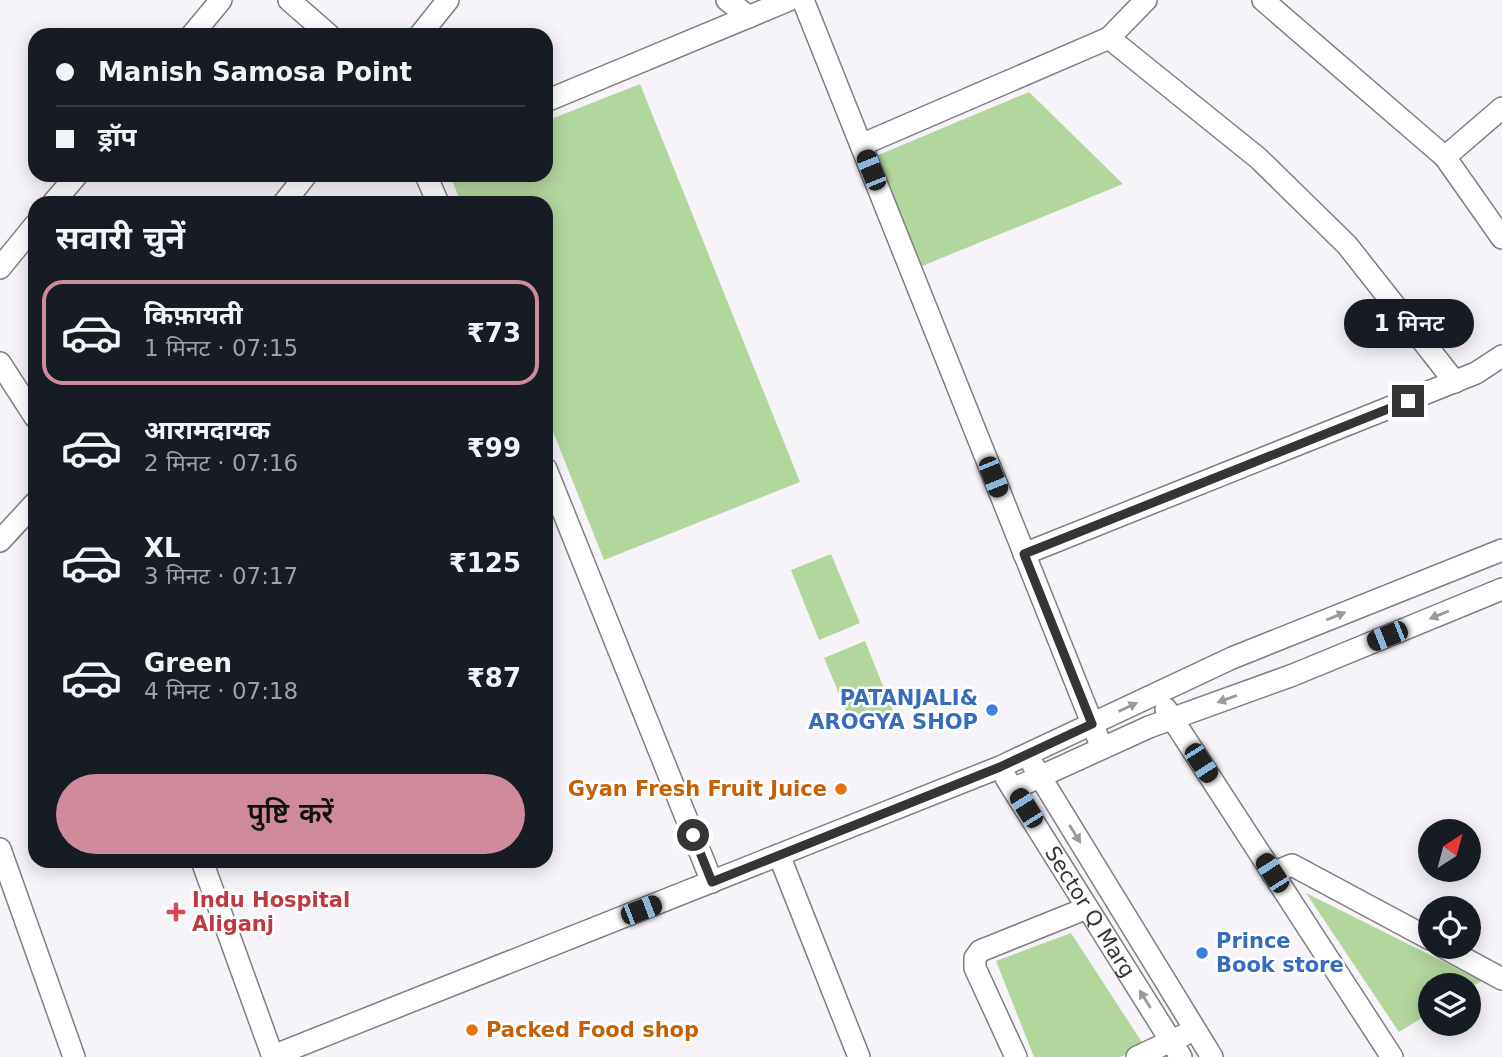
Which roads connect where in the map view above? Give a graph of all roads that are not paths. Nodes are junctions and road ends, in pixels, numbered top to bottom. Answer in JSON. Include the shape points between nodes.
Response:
{"nodes":[{"id":1,"x":221,"y":0,"type":"edge"},
{"id":2,"x":289,"y":0,"type":"edge"},
{"id":3,"x":448,"y":0,"type":"edge"},
{"id":4,"x":727,"y":0,"type":"edge"},
{"id":5,"x":789,"y":0,"type":"edge"},
{"id":6,"x":803,"y":0,"type":"edge"},
{"id":7,"x":1146,"y":0,"type":"edge"},
{"id":8,"x":1263,"y":0,"type":"edge"},
{"id":9,"x":749,"y":17,"type":"junction"},
{"id":10,"x":198,"y":28,"type":"edge"},
{"id":11,"x":320,"y":28,"type":"edge"},
{"id":12,"x":426,"y":28,"type":"edge"},
{"id":13,"x":1109,"y":38,"type":"junction"},
{"id":14,"x":553,"y":98,"type":"edge"},
{"id":15,"x":1502,"y":108,"type":"edge"},
{"id":16,"x":861,"y":145,"type":"junction"},
{"id":17,"x":1445,"y":157,"type":"junction"},
{"id":18,"x":70,"y":182,"type":"edge"},
{"id":19,"x":300,"y":182,"type":"edge"},
{"id":20,"x":59,"y":196,"type":"edge"},
{"id":21,"x":290,"y":196,"type":"edge"},
{"id":22,"x":28,"y":234,"type":"edge"},
{"id":23,"x":1502,"y":238,"type":"edge"},
{"id":24,"x":0,"y":268,"type":"edge"},
{"id":25,"x":1502,"y":355,"type":"edge"},
{"id":26,"x":0,"y":363,"type":"edge"},
{"id":27,"x":1455,"y":382,"type":"junction"},
{"id":28,"x":28,"y":406,"type":"edge"},
{"id":29,"x":553,"y":486,"type":"edge"},
{"id":30,"x":28,"y":511,"type":"edge"},
{"id":31,"x":0,"y":541,"type":"edge"},
{"id":32,"x":1502,"y":550,"type":"edge"},
{"id":33,"x":1024,"y":554,"type":"junction"},
{"id":34,"x":1502,"y":589,"type":"edge"},
{"id":35,"x":1157,"y":694,"type":"junction"},
{"id":36,"x":1172,"y":719,"type":"junction"},
{"id":37,"x":1092,"y":724,"type":"junction"},
{"id":38,"x":1101,"y":748,"type":"junction"},
{"id":39,"x":1027,"y":755,"type":"junction"},
{"id":40,"x":1000,"y":767,"type":"junction"},
{"id":41,"x":1039,"y":776,"type":"junction"},
{"id":42,"x":1013,"y":789,"type":"junction"},
{"id":43,"x":0,"y":849,"type":"edge"},
{"id":44,"x":779,"y":855,"type":"junction"},
{"id":45,"x":205,"y":868,"type":"edge"},
{"id":46,"x":1272,"y":873,"type":"junction"},
{"id":47,"x":712,"y":882,"type":"junction"},
{"id":48,"x":1087,"y":908,"type":"junction"},
{"id":49,"x":1418,"y":932,"type":"edge"},
{"id":50,"x":1465,"y":959,"type":"edge"},
{"id":51,"x":1502,"y":979,"type":"edge"},
{"id":52,"x":1195,"y":1029,"type":"junction"},
{"id":53,"x":1176,"y":1049,"type":"edge"},
{"id":54,"x":273,"y":1056,"type":"edge"},
{"id":55,"x":74,"y":1057,"type":"edge"},
{"id":56,"x":859,"y":1057,"type":"edge"},
{"id":57,"x":1016,"y":1057,"type":"edge"},
{"id":58,"x":1138,"y":1057,"type":"edge"},
{"id":59,"x":1212,"y":1057,"type":"edge"},
{"id":60,"x":1392,"y":1057,"type":"edge"}],
"edges":[{"from":1,"to":10,"type":"street"},
{"from":2,"to":11,"type":"street"},
{"from":3,"to":12,"type":"street"},
{"from":4,"to":9,"type":"street"},
{"from":5,"to":9,"type":"street"},
{"from":6,"to":16,"type":"street"},
{"from":7,"to":13,"type":"street"},
{"from":8,"to":17,"type":"street"},
{"from":9,"to":14,"type":"street"},
{"from":13,"to":16,"type":"street"},
{"from":13,"to":27,"type":"street","via":[[1258,158],[1339,237]]},
{"from":15,"to":17,"type":"street"},
{"from":16,"to":33,"type":"street"},
{"from":17,"to":23,"type":"street"},
{"from":18,"to":20,"type":"street"},
{"from":19,"to":21,"type":"street"},
{"from":22,"to":24,"type":"street"},
{"from":25,"to":27,"type":"street"},
{"from":26,"to":28,"type":"street"},
{"from":27,"to":33,"type":"street"},
{"from":29,"to":47,"type":"street"},
{"from":30,"to":31,"type":"street"},
{"from":35,"to":32,"type":"street","one_way":true,"via":[[1242,654]]},
{"from":33,"to":37,"type":"street"},
{"from":34,"to":36,"type":"street","one_way":true},
{"from":35,"to":36,"type":"street"},
{"from":37,"to":35,"type":"street","one_way":true},
{"from":36,"to":38,"type":"street"},
{"from":36,"to":46,"type":"street"},
{"from":37,"to":38,"type":"street"},
{"from":37,"to":39,"type":"street"},
{"from":38,"to":41,"type":"street"},
{"from":39,"to":40,"type":"street"},
{"from":39,"to":41,"type":"street"},
{"from":40,"to":42,"type":"street","name":"Sector Q Marg"},
{"from":40,"to":44,"type":"street"},
{"from":41,"to":42,"type":"street"},
{"from":41,"to":52,"type":"street","one_way":true},
{"from":42,"to":48,"type":"street","name":"Sector Q Marg"},
{"from":43,"to":55,"type":"street"},
{"from":44,"to":47,"type":"street"},
{"from":44,"to":56,"type":"street"},
{"from":45,"to":54,"type":"street"},
{"from":46,"to":49,"type":"street","via":[[1292,864]]},
{"from":46,"to":60,"type":"street"},
{"from":47,"to":54,"type":"street"},
{"from":53,"to":48,"type":"street","name":"Sector Q Marg","one_way":true},
{"from":48,"to":57,"type":"street","via":[[980,951],[975,958],[975,968]]},
{"from":50,"to":51,"type":"street"},
{"from":52,"to":53,"type":"street"},
{"from":52,"to":59,"type":"street"},
{"from":53,"to":58,"type":"street"}]}
